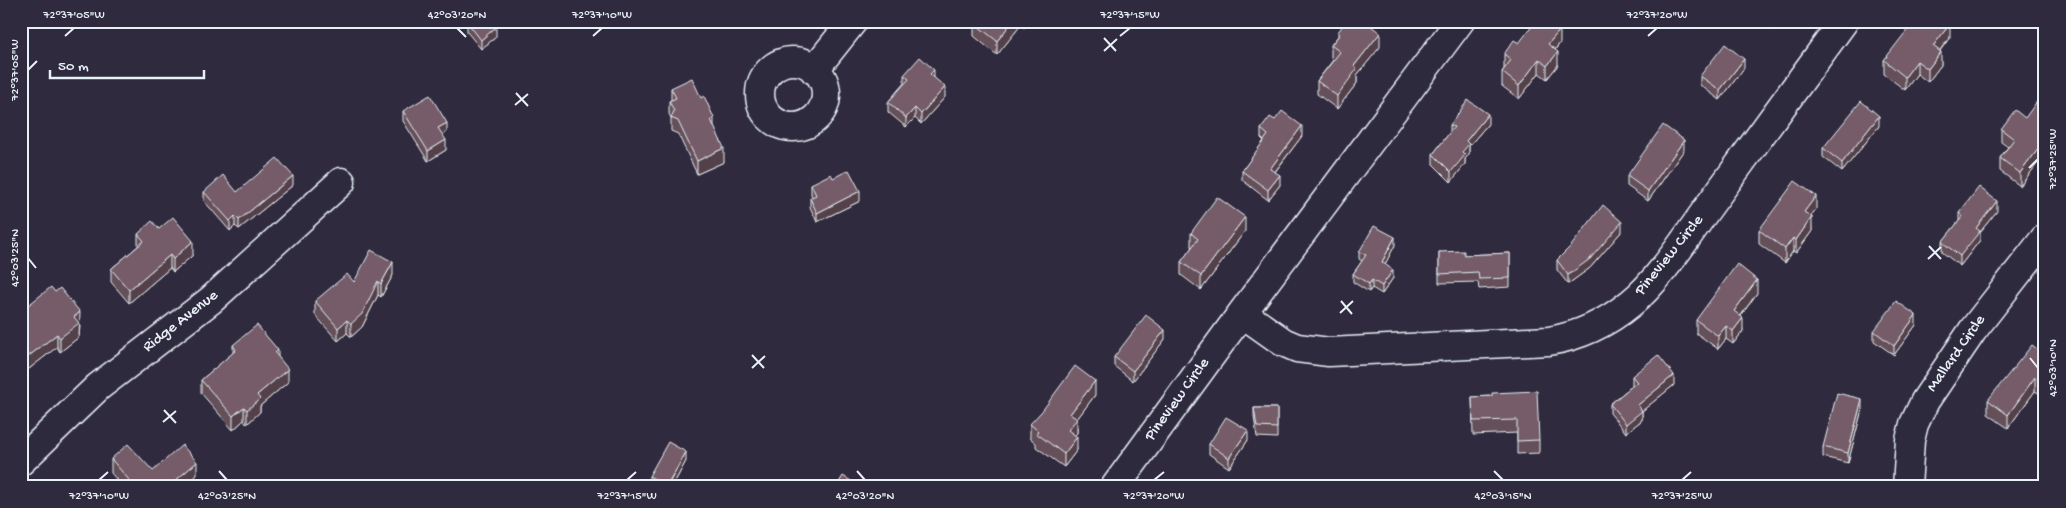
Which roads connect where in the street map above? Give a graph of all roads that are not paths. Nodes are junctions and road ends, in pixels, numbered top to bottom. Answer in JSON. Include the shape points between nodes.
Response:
{"nodes":[{"id":1,"x":852,"y":21,"type":"edge"},
{"id":2,"x":1460,"y":21,"type":"edge"},
{"id":3,"x":1844,"y":21,"type":"edge"},
{"id":4,"x":814,"y":70,"type":"dead end"},
{"id":5,"x":341,"y":182,"type":"dead end"},
{"id":6,"x":2045,"y":238,"type":"edge"},
{"id":7,"x":1242,"y":312,"type":"junction"},
{"id":8,"x":21,"y":461,"type":"edge"},
{"id":9,"x":1115,"y":487,"type":"edge"},
{"id":10,"x":1907,"y":487,"type":"edge"}],
"edges":[{"from":1,"to":4,"type":"street"},
{"from":2,"to":7,"type":"street","name":"Pineview Circle"},
{"from":3,"to":7,"type":"street","name":"Pineview Circle","via":[[1645,290],[1613,317],[1591,329],[1549,341],[1328,352],[1297,348],[1282,342]]},
{"from":5,"to":8,"type":"street","name":"Ridge Avenue","via":[[211,300],[98,387]]},
{"from":6,"to":10,"type":"street","name":"Mallard Circle","via":[[1972,330],[1925,401],[1910,440]]},
{"from":7,"to":9,"type":"street","name":"Pineview Circle"}]}
